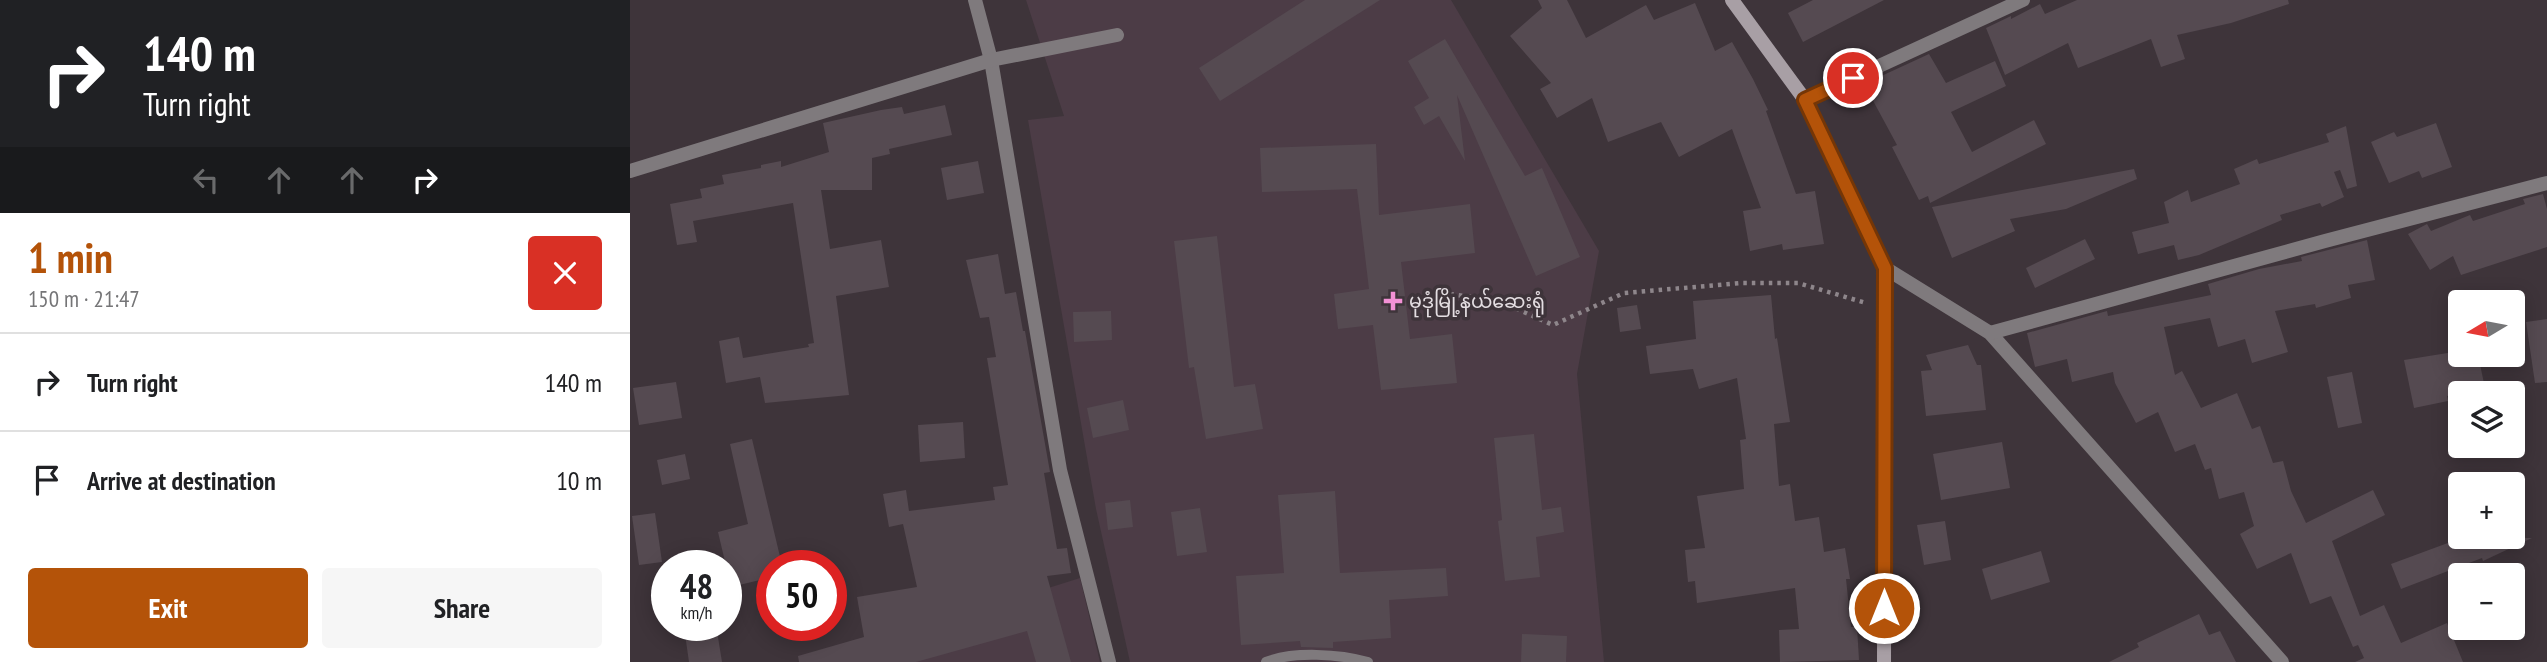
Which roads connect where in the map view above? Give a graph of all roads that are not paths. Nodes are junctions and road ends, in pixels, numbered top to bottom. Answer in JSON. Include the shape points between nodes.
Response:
{"nodes":[{"id":1,"x":975,"y":0,"type":"edge"},
{"id":2,"x":1732,"y":0,"type":"edge"},
{"id":3,"x":2023,"y":0,"type":"edge"},
{"id":4,"x":1116,"y":35,"type":"dead end"},
{"id":5,"x":991,"y":60,"type":"junction"},
{"id":6,"x":1805,"y":100,"type":"junction"},
{"id":7,"x":630,"y":171,"type":"edge"},
{"id":8,"x":2547,"y":184,"type":"edge"},
{"id":9,"x":1885,"y":268,"type":"junction"},
{"id":10,"x":1990,"y":334,"type":"junction"},
{"id":11,"x":1109,"y":662,"type":"edge"},
{"id":12,"x":1266,"y":662,"type":"edge"},
{"id":13,"x":1368,"y":662,"type":"edge"},
{"id":14,"x":1884,"y":662,"type":"edge"},
{"id":15,"x":2282,"y":662,"type":"edge"}],
"edges":[{"from":1,"to":5,"type":"street"},
{"from":2,"to":6,"type":"main road"},
{"from":3,"to":6,"type":"street"},
{"from":4,"to":5,"type":"street"},
{"from":5,"to":7,"type":"street"},
{"from":5,"to":11,"type":"street","via":[[1060,470]]},
{"from":6,"to":9,"type":"main road"},
{"from":8,"to":10,"type":"street"},
{"from":9,"to":10,"type":"street"},
{"from":9,"to":14,"type":"main road"},
{"from":10,"to":15,"type":"street"},
{"from":12,"to":13,"type":"lane","via":[[1279,657],[1347,656]]}]}
